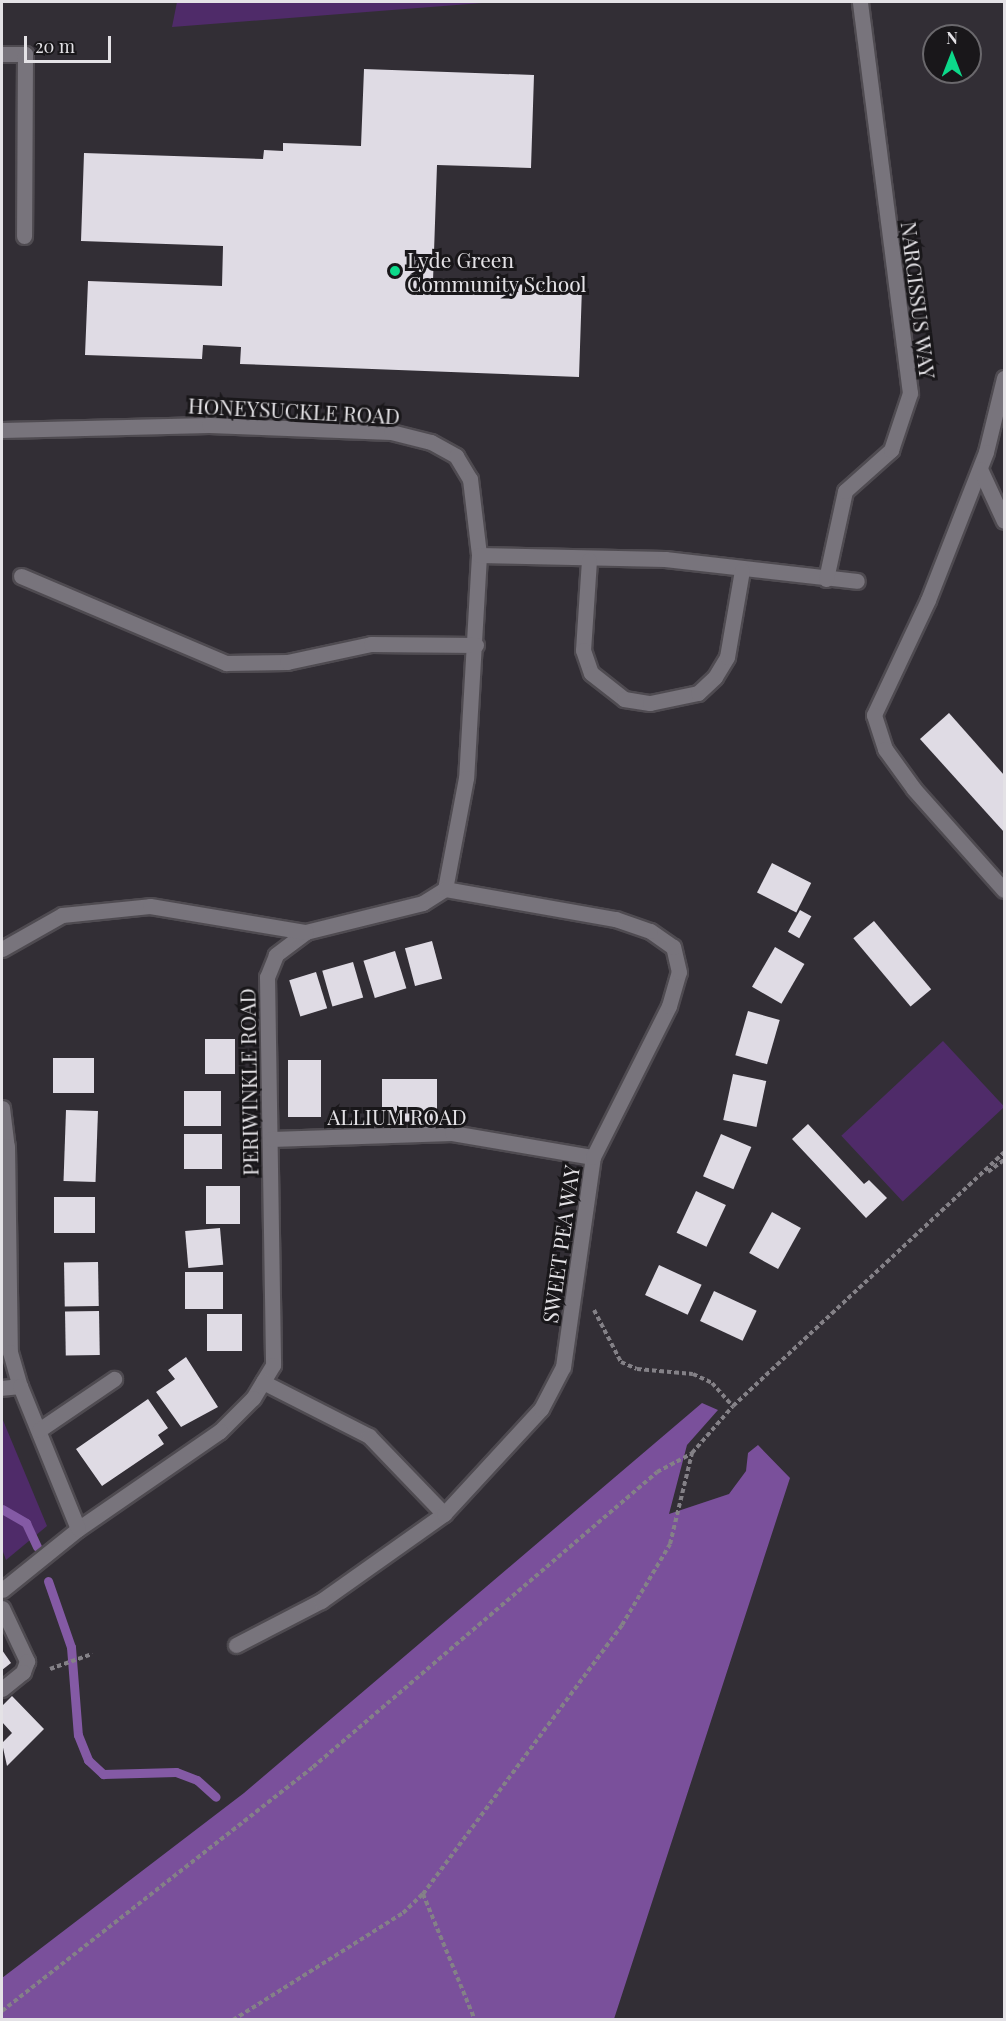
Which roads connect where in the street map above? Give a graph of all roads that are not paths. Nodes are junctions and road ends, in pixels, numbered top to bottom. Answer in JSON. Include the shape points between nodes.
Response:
{"nodes":[{"id":1,"x":860,"y":2,"type":"edge"},
{"id":2,"x":2,"y":54,"type":"edge"},
{"id":3,"x":24,"y":236,"type":"dead end"},
{"id":4,"x":1005,"y":378,"type":"edge"},
{"id":5,"x":2,"y":430,"type":"edge"},
{"id":6,"x":980,"y":469,"type":"junction"},
{"id":7,"x":1005,"y":521,"type":"edge"},
{"id":8,"x":479,"y":555,"type":"junction"},
{"id":9,"x":589,"y":560,"type":"junction"},
{"id":10,"x":742,"y":570,"type":"junction"},
{"id":11,"x":21,"y":576,"type":"dead end"},
{"id":12,"x":826,"y":579,"type":"junction"},
{"id":13,"x":857,"y":581,"type":"dead end"},
{"id":14,"x":476,"y":645,"type":"junction"},
{"id":15,"x":445,"y":889,"type":"junction"},
{"id":16,"x":1005,"y":890,"type":"edge"},
{"id":17,"x":306,"y":932,"type":"junction"},
{"id":18,"x":2,"y":949,"type":"edge"},
{"id":19,"x":2,"y":1108,"type":"edge"},
{"id":20,"x":271,"y":1139,"type":"junction"},
{"id":21,"x":4,"y":1146,"type":"edge"},
{"id":22,"x":593,"y":1157,"type":"junction"},
{"id":23,"x":114,"y":1379,"type":"dead end"},
{"id":24,"x":263,"y":1382,"type":"junction"},
{"id":25,"x":20,"y":1386,"type":"junction"},
{"id":26,"x":2,"y":1388,"type":"edge"},
{"id":27,"x":39,"y":1430,"type":"junction"},
{"id":28,"x":444,"y":1514,"type":"junction"},
{"id":29,"x":78,"y":1529,"type":"junction"},
{"id":30,"x":2,"y":1588,"type":"edge"},
{"id":31,"x":2,"y":1608,"type":"edge"},
{"id":32,"x":236,"y":1645,"type":"dead end"},
{"id":33,"x":2,"y":1689,"type":"edge"}],
"edges":[{"from":1,"to":12,"type":"street","name":"NARCISSUS WAY","via":[[910,393],[891,450],[845,491]]},
{"from":2,"to":3,"type":"street","via":[[25,54]]},
{"from":4,"to":6,"type":"street"},
{"from":5,"to":8,"type":"street","name":"HONEYSUCKLE ROAD","via":[[209,425],[391,432],[431,442],[456,456],[470,479]]},
{"from":6,"to":7,"type":"street"},
{"from":6,"to":16,"type":"street","via":[[874,715],[885,749]]},
{"from":8,"to":9,"type":"street"},
{"from":8,"to":14,"type":"street"},
{"from":9,"to":10,"type":"street","via":[[665,559]]},
{"from":9,"to":10,"type":"street","via":[[583,651],[591,673],[624,699],[650,703],[698,693],[716,677],[727,657]]},
{"from":10,"to":12,"type":"street"},
{"from":11,"to":14,"type":"street","via":[[226,663],[287,662],[371,644]]},
{"from":12,"to":13,"type":"street"},
{"from":14,"to":15,"type":"street","via":[[466,778]]},
{"from":15,"to":17,"type":"street","name":"PERIWINKLE ROAD","via":[[423,903]]},
{"from":15,"to":22,"type":"street","name":"SWEET PEA WAY","via":[[615,919],[650,931],[673,947],[679,972],[669,1006]]},
{"from":17,"to":18,"type":"street","via":[[150,906],[62,915]]},
{"from":17,"to":20,"type":"street","name":"PERIWINKLE ROAD","via":[[276,955],[267,977]]},
{"from":19,"to":21,"type":"street"},
{"from":20,"to":22,"type":"street","name":"ALLIUM ROAD","via":[[452,1133]]},
{"from":20,"to":24,"type":"street","name":"PERIWINKLE ROAD","via":[[273,1365]]},
{"from":21,"to":25,"type":"street","via":[[10,1352]]},
{"from":22,"to":28,"type":"street","name":"SWEET PEA WAY","via":[[563,1367],[541,1409]]},
{"from":23,"to":27,"type":"street"},
{"from":24,"to":28,"type":"street","via":[[369,1436]]},
{"from":24,"to":29,"type":"street","name":"PERIWINKLE ROAD","via":[[220,1431]]},
{"from":25,"to":26,"type":"street"},
{"from":25,"to":27,"type":"street"},
{"from":27,"to":29,"type":"street"},
{"from":28,"to":32,"type":"street","name":"SWEET PEA WAY","via":[[321,1601]]},
{"from":29,"to":30,"type":"street","name":"PERIWINKLE ROAD"},
{"from":31,"to":33,"type":"street","via":[[27,1661],[23,1672]]}]}
